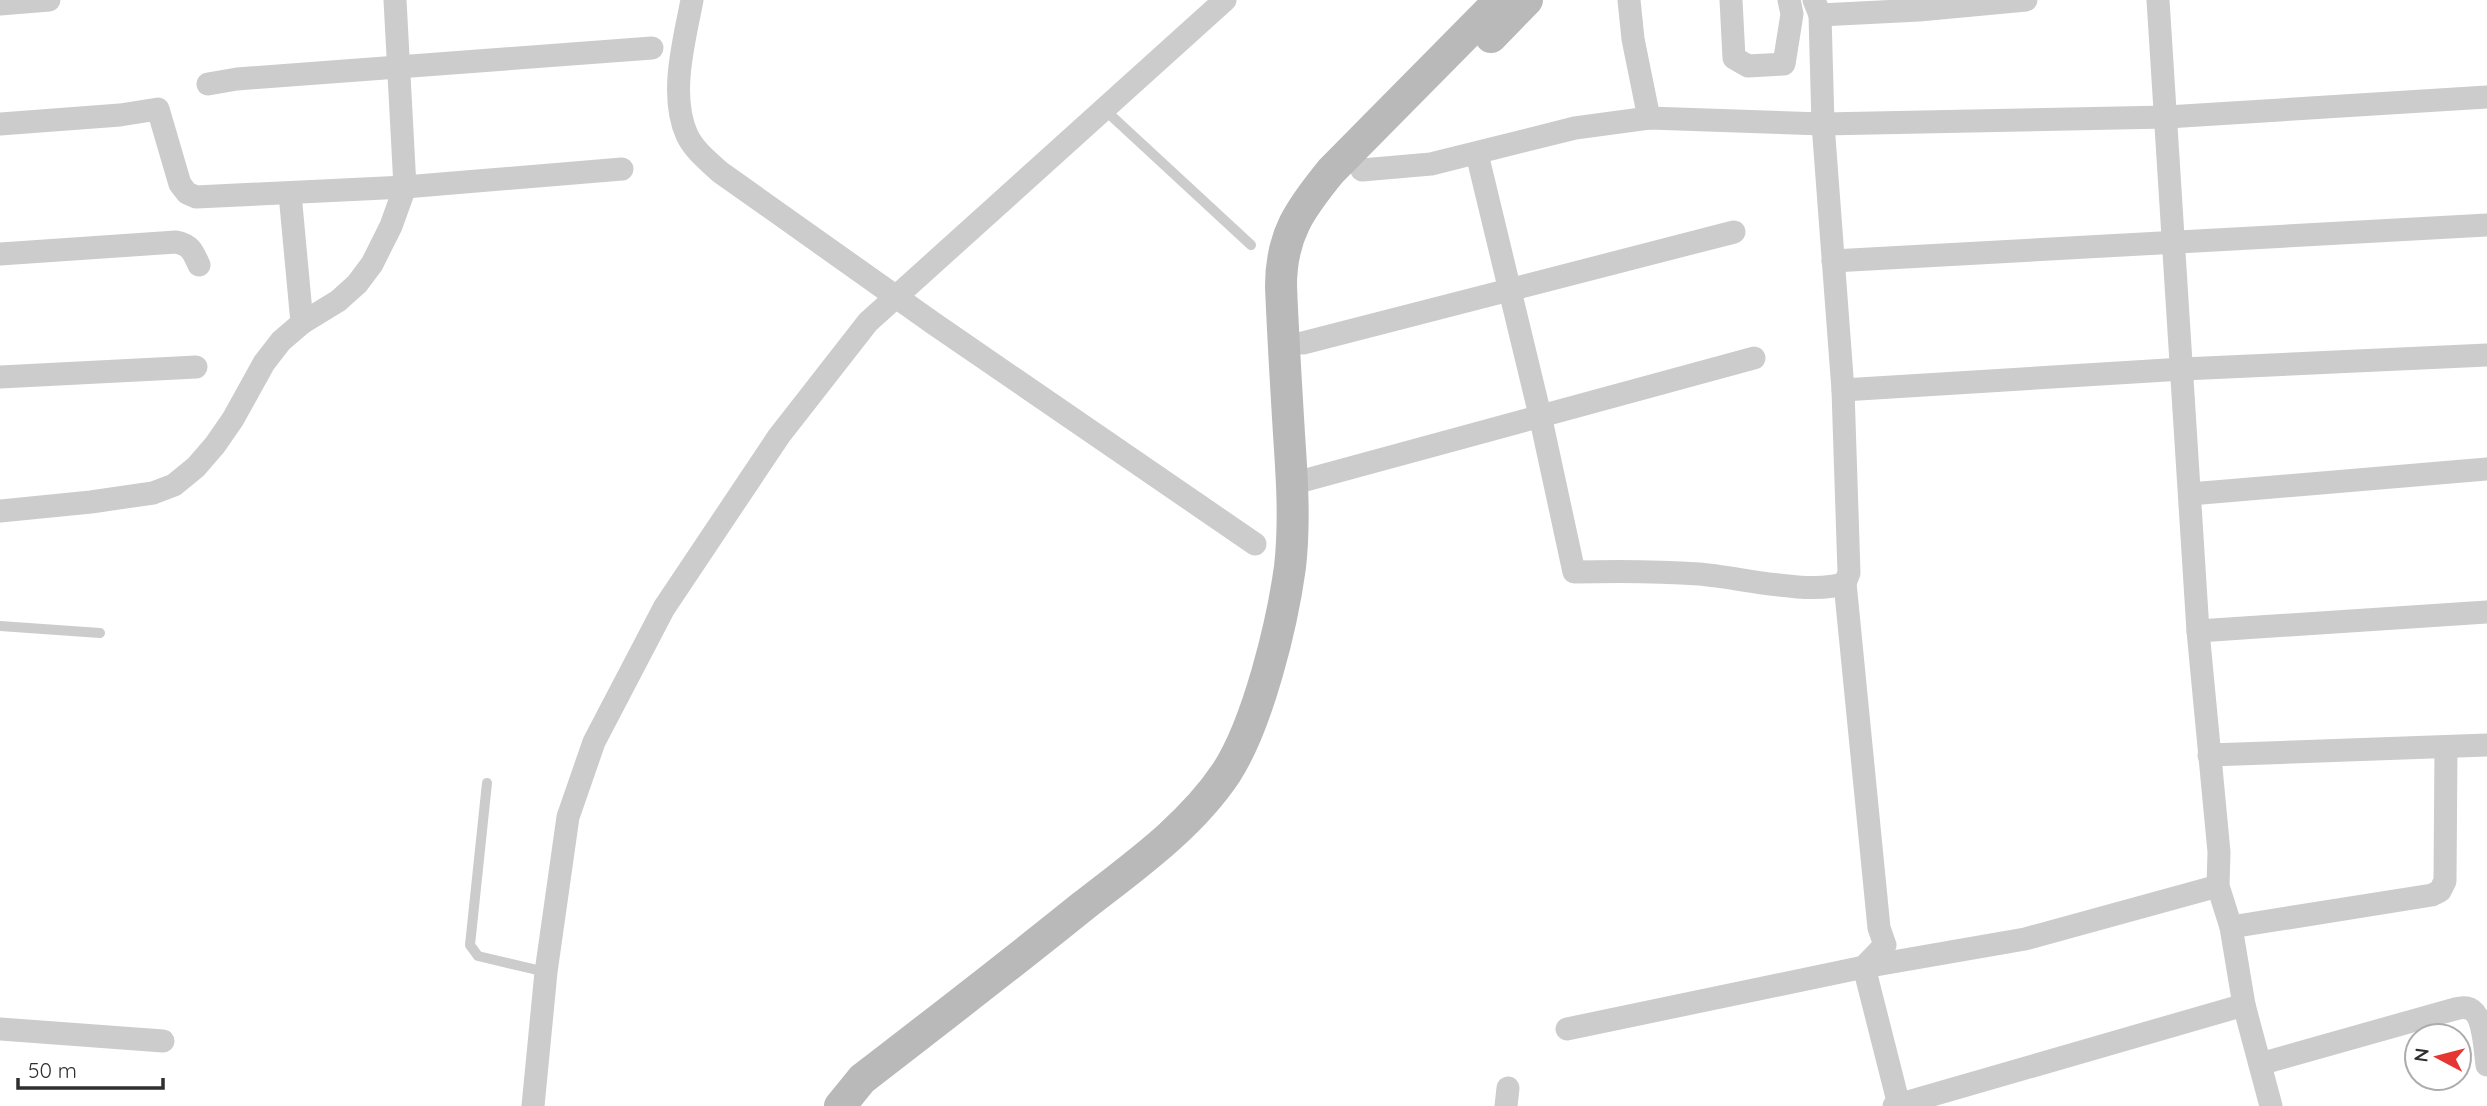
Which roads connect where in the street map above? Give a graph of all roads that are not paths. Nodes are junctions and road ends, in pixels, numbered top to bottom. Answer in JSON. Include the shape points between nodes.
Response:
{"nodes":[{"id":1,"x":48,"y":0,"type":"edge"},
{"id":2,"x":395,"y":0,"type":"edge"},
{"id":3,"x":692,"y":0,"type":"edge"},
{"id":4,"x":1225,"y":0,"type":"edge"},
{"id":5,"x":1500,"y":0,"type":"edge"},
{"id":6,"x":1527,"y":0,"type":"edge"},
{"id":7,"x":1629,"y":0,"type":"edge"},
{"id":8,"x":1731,"y":0,"type":"edge"},
{"id":9,"x":1789,"y":0,"type":"edge"},
{"id":10,"x":2026,"y":0,"type":"edge"},
{"id":11,"x":2158,"y":0,"type":"edge"},
{"id":12,"x":0,"y":4,"type":"edge"},
{"id":13,"x":1817,"y":8,"type":"edge"},
{"id":14,"x":652,"y":48,"type":"dead end"},
{"id":15,"x":400,"y":65,"type":"junction"},
{"id":16,"x":208,"y":84,"type":"dead end"},
{"id":17,"x":2487,"y":97,"type":"edge"},
{"id":18,"x":1105,"y":110,"type":"junction"},
{"id":19,"x":2167,"y":117,"type":"junction"},
{"id":20,"x":1649,"y":118,"type":"junction"},
{"id":21,"x":0,"y":124,"type":"edge"},
{"id":22,"x":1823,"y":124,"type":"junction"},
{"id":23,"x":1477,"y":154,"type":"junction"},
{"id":24,"x":622,"y":169,"type":"dead end"},
{"id":25,"x":1362,"y":170,"type":"junction"},
{"id":26,"x":405,"y":187,"type":"junction"},
{"id":27,"x":290,"y":194,"type":"junction"},
{"id":28,"x":2487,"y":225,"type":"edge"},
{"id":29,"x":1734,"y":232,"type":"dead end"},
{"id":30,"x":2175,"y":241,"type":"junction"},
{"id":31,"x":1251,"y":245,"type":"dead end"},
{"id":32,"x":0,"y":254,"type":"edge"},
{"id":33,"x":1833,"y":261,"type":"junction"},
{"id":34,"x":199,"y":265,"type":"dead end"},
{"id":35,"x":1510,"y":291,"type":"junction"},
{"id":36,"x":895,"y":296,"type":"junction"},
{"id":37,"x":302,"y":323,"type":"junction"},
{"id":38,"x":1303,"y":343,"type":"junction"},
{"id":39,"x":2487,"y":355,"type":"edge"},
{"id":40,"x":1754,"y":358,"type":"dead end"},
{"id":41,"x":196,"y":368,"type":"dead end"},
{"id":42,"x":2183,"y":369,"type":"junction"},
{"id":43,"x":0,"y":377,"type":"edge"},
{"id":44,"x":1843,"y":390,"type":"junction"},
{"id":45,"x":1540,"y":415,"type":"junction"},
{"id":46,"x":2487,"y":469,"type":"edge"},
{"id":47,"x":1306,"y":480,"type":"junction"},
{"id":48,"x":2190,"y":494,"type":"junction"},
{"id":49,"x":0,"y":511,"type":"edge"},
{"id":50,"x":1255,"y":544,"type":"dead end"},
{"id":51,"x":1845,"y":583,"type":"junction"},
{"id":52,"x":2487,"y":612,"type":"edge"},
{"id":53,"x":0,"y":626,"type":"edge"},
{"id":54,"x":2198,"y":631,"type":"junction"},
{"id":55,"x":100,"y":633,"type":"dead end"},
{"id":56,"x":1279,"y":649,"type":"junction"},
{"id":57,"x":2487,"y":745,"type":"edge"},
{"id":58,"x":2446,"y":747,"type":"junction"},
{"id":59,"x":2209,"y":755,"type":"junction"},
{"id":60,"x":487,"y":783,"type":"dead end"},
{"id":61,"x":2218,"y":886,"type":"junction"},
{"id":62,"x":2231,"y":927,"type":"junction"},
{"id":63,"x":1864,"y":967,"type":"junction"},
{"id":64,"x":546,"y":972,"type":"junction"},
{"id":65,"x":2244,"y":1004,"type":"junction"},
{"id":66,"x":0,"y":1029,"type":"edge"},
{"id":67,"x":1567,"y":1029,"type":"dead end"},
{"id":68,"x":163,"y":1041,"type":"dead end"},
{"id":69,"x":2260,"y":1064,"type":"junction"},
{"id":70,"x":2487,"y":1065,"type":"edge"},
{"id":71,"x":1896,"y":1105,"type":"edge"},
{"id":72,"x":533,"y":1106,"type":"edge"},
{"id":73,"x":839,"y":1106,"type":"edge"},
{"id":74,"x":863,"y":1106,"type":"edge"},
{"id":75,"x":2271,"y":1106,"type":"edge"}],
"edges":[{"from":1,"to":12,"type":"street"},
{"from":2,"to":15,"type":"street"},
{"from":3,"to":36,"type":"street","via":[[679,81],[680,115],[688,137],[720,172]]},
{"from":4,"to":18,"type":"street"},
{"from":5,"to":56,"type":"street","via":[[1331,172],[1308,199],[1288,234],[1281,286],[1292,542]]},
{"from":6,"to":25,"type":"street"},
{"from":7,"to":20,"type":"street"},
{"from":8,"to":9,"type":"street","via":[[1734,58],[1748,66],[1784,64],[1792,14]]},
{"from":10,"to":13,"type":"street","via":[[1919,10]]},
{"from":11,"to":19,"type":"street"},
{"from":13,"to":22,"type":"street"},
{"from":14,"to":15,"type":"street"},
{"from":15,"to":16,"type":"street"},
{"from":15,"to":26,"type":"street"},
{"from":17,"to":19,"type":"street"},
{"from":18,"to":31,"type":"lane"},
{"from":18,"to":36,"type":"street"},
{"from":19,"to":22,"type":"street"},
{"from":19,"to":30,"type":"street"},
{"from":20,"to":22,"type":"street"},
{"from":20,"to":23,"type":"street","via":[[1575,128]]},
{"from":21,"to":27,"type":"street","via":[[158,109],[180,184],[187,193],[196,197]]},
{"from":22,"to":33,"type":"street"},
{"from":23,"to":25,"type":"street","via":[[1431,164]]},
{"from":23,"to":35,"type":"street"},
{"from":24,"to":26,"type":"street"},
{"from":25,"to":38,"type":"street","via":[[1326,208],[1309,235],[1303,267]]},
{"from":26,"to":27,"type":"street"},
{"from":26,"to":37,"type":"street","via":[[391,226],[357,284]]},
{"from":27,"to":37,"type":"street"},
{"from":28,"to":30,"type":"street"},
{"from":29,"to":35,"type":"street"},
{"from":30,"to":33,"type":"street"},
{"from":30,"to":42,"type":"street"},
{"from":32,"to":34,"type":"street","via":[[176,242],[192,248]]},
{"from":33,"to":44,"type":"street"},
{"from":35,"to":38,"type":"street"},
{"from":35,"to":45,"type":"street"},
{"from":36,"to":50,"type":"street"},
{"from":36,"to":64,"type":"street","via":[[868,322],[779,436],[664,608],[594,742],[568,817]]},
{"from":37,"to":49,"type":"street","via":[[264,363],[215,445],[174,485],[153,493]]},
{"from":38,"to":47,"type":"street"},
{"from":39,"to":42,"type":"street"},
{"from":40,"to":45,"type":"street"},
{"from":41,"to":43,"type":"street"},
{"from":42,"to":44,"type":"street"},
{"from":42,"to":48,"type":"street"},
{"from":44,"to":51,"type":"street","via":[[1849,573]]},
{"from":45,"to":47,"type":"street"},
{"from":45,"to":51,"type":"street","via":[[1574,572],[1703,575],[1791,586]]},
{"from":46,"to":48,"type":"street"},
{"from":47,"to":56,"type":"street","via":[[1303,565]]},
{"from":48,"to":54,"type":"street"},
{"from":51,"to":63,"type":"street","via":[[1885,944]]},
{"from":52,"to":54,"type":"street"},
{"from":53,"to":55,"type":"lane"},
{"from":54,"to":59,"type":"street"},
{"from":56,"to":73,"type":"street","via":[[1237,752],[1197,809],[1113,883],[862,1079]]},
{"from":56,"to":74,"type":"street","via":[[1269,705],[1248,760],[1210,820]]},
{"from":57,"to":58,"type":"street"},
{"from":58,"to":59,"type":"street"},
{"from":58,"to":62,"type":"street","via":[[2445,881],[2440,891]]},
{"from":59,"to":61,"type":"street"},
{"from":60,"to":64,"type":"lane","via":[[470,945],[478,956]]},
{"from":61,"to":62,"type":"street"},
{"from":61,"to":63,"type":"street","via":[[2025,939]]},
{"from":62,"to":65,"type":"street"},
{"from":63,"to":67,"type":"street"},
{"from":63,"to":71,"type":"street"},
{"from":64,"to":72,"type":"street"},
{"from":65,"to":69,"type":"street"},
{"from":65,"to":71,"type":"street"},
{"from":66,"to":68,"type":"street"},
{"from":69,"to":70,"type":"street","via":[[2467,1008],[2476,1012],[2480,1022]]},
{"from":69,"to":75,"type":"street"}]}
